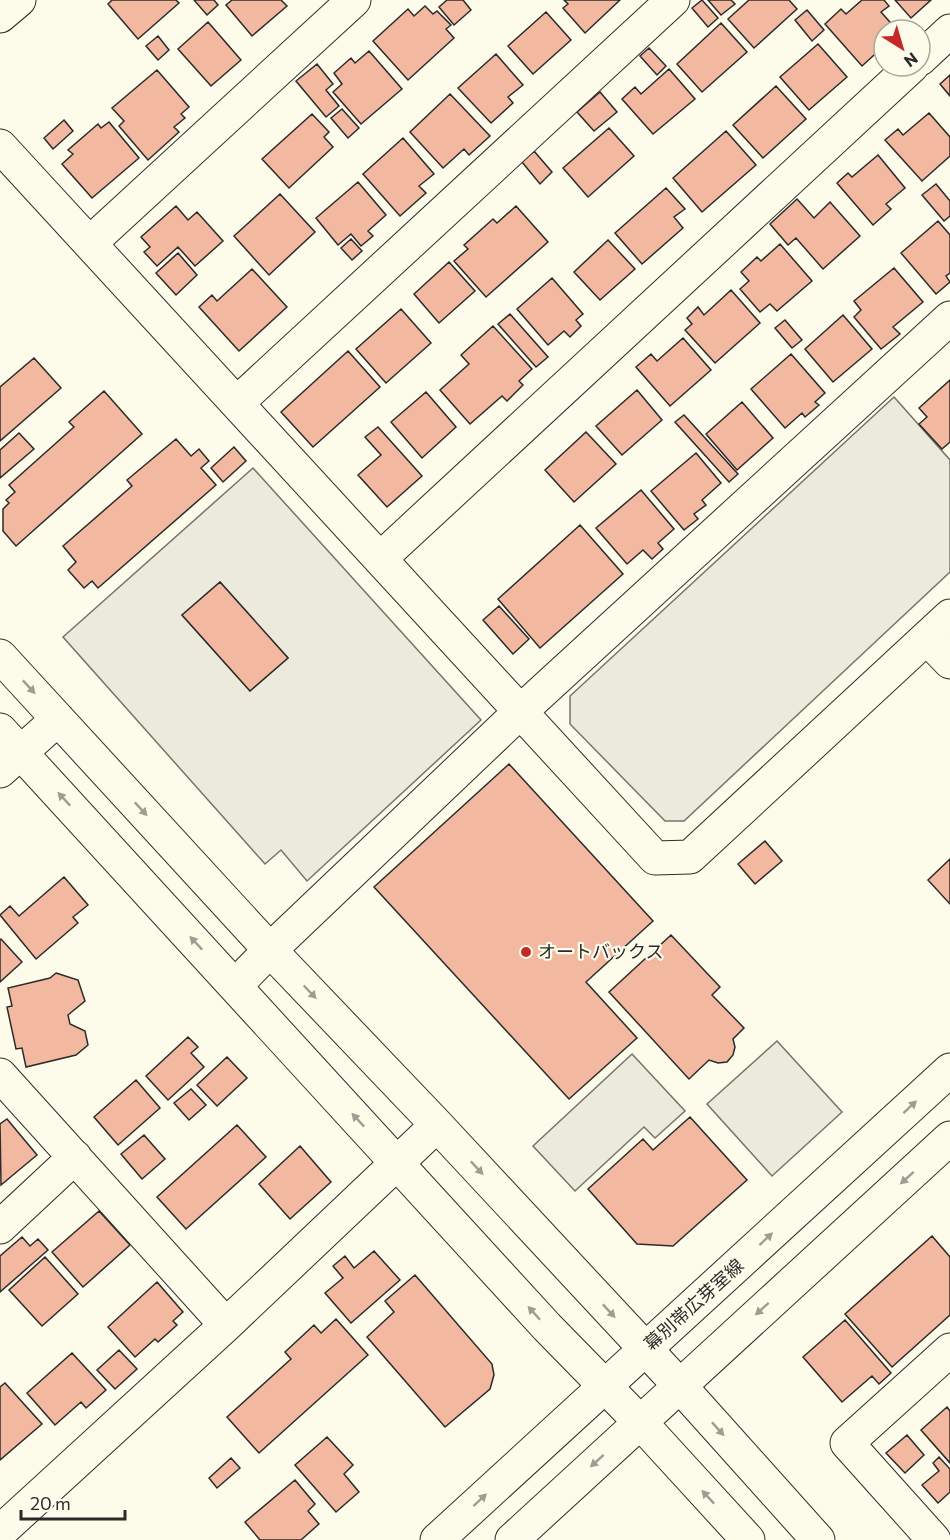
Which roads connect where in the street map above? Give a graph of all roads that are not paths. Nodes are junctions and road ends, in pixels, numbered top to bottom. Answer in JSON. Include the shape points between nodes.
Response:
{"nodes":[{"id":1,"x":19,"y":0,"type":"edge"},
{"id":2,"x":354,"y":0,"type":"edge"},
{"id":3,"x":673,"y":0,"type":"edge"},
{"id":4,"x":0,"y":16,"type":"edge"},
{"id":5,"x":950,"y":31,"type":"edge"},
{"id":6,"x":932,"y":48,"type":"edge"},
{"id":7,"x":899,"y":78,"type":"edge"},
{"id":8,"x":0,"y":146,"type":"edge"},
{"id":9,"x":90,"y":243,"type":"junction"},
{"id":10,"x":950,"y":318,"type":"edge"},
{"id":11,"x":237,"y":403,"type":"junction"},
{"id":12,"x":381,"y":558,"type":"junction"},
{"id":13,"x":938,"y":627,"type":"edge"},
{"id":14,"x":0,"y":656,"type":"edge"},
{"id":15,"x":950,"y":662,"type":"edge"},
{"id":16,"x":521,"y":711,"type":"junction"},
{"id":17,"x":58,"y":719,"type":"junction"},
{"id":18,"x":7,"y":751,"type":"edge"},
{"id":19,"x":270,"y":950,"type":"junction"},
{"id":20,"x":235,"y":986,"type":"junction"},
{"id":21,"x":950,"y":1070,"type":"edge"},
{"id":22,"x":0,"y":1075,"type":"edge"},
{"id":23,"x":437,"y":1125,"type":"junction"},
{"id":24,"x":950,"y":1138,"type":"edge"},
{"id":25,"x":75,"y":1157,"type":"junction"},
{"id":26,"x":398,"y":1163,"type":"junction"},
{"id":27,"x":0,"y":1227,"type":"edge"},
{"id":28,"x":226,"y":1324,"type":"junction"},
{"id":29,"x":645,"y":1350,"type":"junction"},
{"id":30,"x":950,"y":1350,"type":"edge"},
{"id":31,"x":604,"y":1385,"type":"junction"},
{"id":32,"x":679,"y":1386,"type":"junction"},
{"id":33,"x":640,"y":1422,"type":"junction"},
{"id":34,"x":0,"y":1532,"type":"edge"},
{"id":35,"x":437,"y":1540,"type":"edge"},
{"id":36,"x":512,"y":1540,"type":"edge"},
{"id":37,"x":748,"y":1540,"type":"edge"},
{"id":38,"x":818,"y":1540,"type":"edge"},
{"id":39,"x":934,"y":1540,"type":"edge"}],
"edges":[{"from":1,"to":4,"type":"street"},
{"from":2,"to":9,"type":"street"},
{"from":3,"to":11,"type":"street"},
{"from":5,"to":6,"type":"street"},
{"from":7,"to":12,"type":"street"},
{"from":8,"to":9,"type":"street"},
{"from":9,"to":11,"type":"street"},
{"from":10,"to":16,"type":"street"},
{"from":11,"to":12,"type":"street"},
{"from":12,"to":16,"type":"street"},
{"from":13,"to":15,"type":"street"},
{"from":13,"to":16,"type":"street","via":[[690,857],[655,858]]},
{"from":14,"to":17,"type":"street","one_way":true},
{"from":16,"to":19,"type":"street"},
{"from":17,"to":18,"type":"street"},
{"from":17,"to":19,"type":"street","one_way":true},
{"from":20,"to":18,"type":"street","one_way":true},
{"from":19,"to":20,"type":"street"},
{"from":19,"to":23,"type":"street","one_way":true},
{"from":26,"to":20,"type":"street","one_way":true},
{"from":29,"to":21,"type":"street","name":"幕別帯広芽室線","one_way":true},
{"from":22,"to":25,"type":"street"},
{"from":23,"to":26,"type":"street"},
{"from":23,"to":29,"type":"street","one_way":true},
{"from":24,"to":32,"type":"street","one_way":true},
{"from":25,"to":27,"type":"street"},
{"from":25,"to":28,"type":"street"},
{"from":26,"to":28,"type":"street"},
{"from":31,"to":26,"type":"street","one_way":true},
{"from":28,"to":34,"type":"street"},
{"from":29,"to":31,"type":"street","name":"幕別帯広芽室線"},
{"from":29,"to":32,"type":"street"},
{"from":30,"to":39,"type":"street","via":[[847,1443]]},
{"from":31,"to":33,"type":"street"},
{"from":35,"to":31,"type":"street","name":"幕別帯広芽室線","one_way":true},
{"from":32,"to":33,"type":"street"},
{"from":32,"to":38,"type":"street","one_way":true},
{"from":33,"to":36,"type":"street","one_way":true},
{"from":37,"to":33,"type":"street","one_way":true}]}
